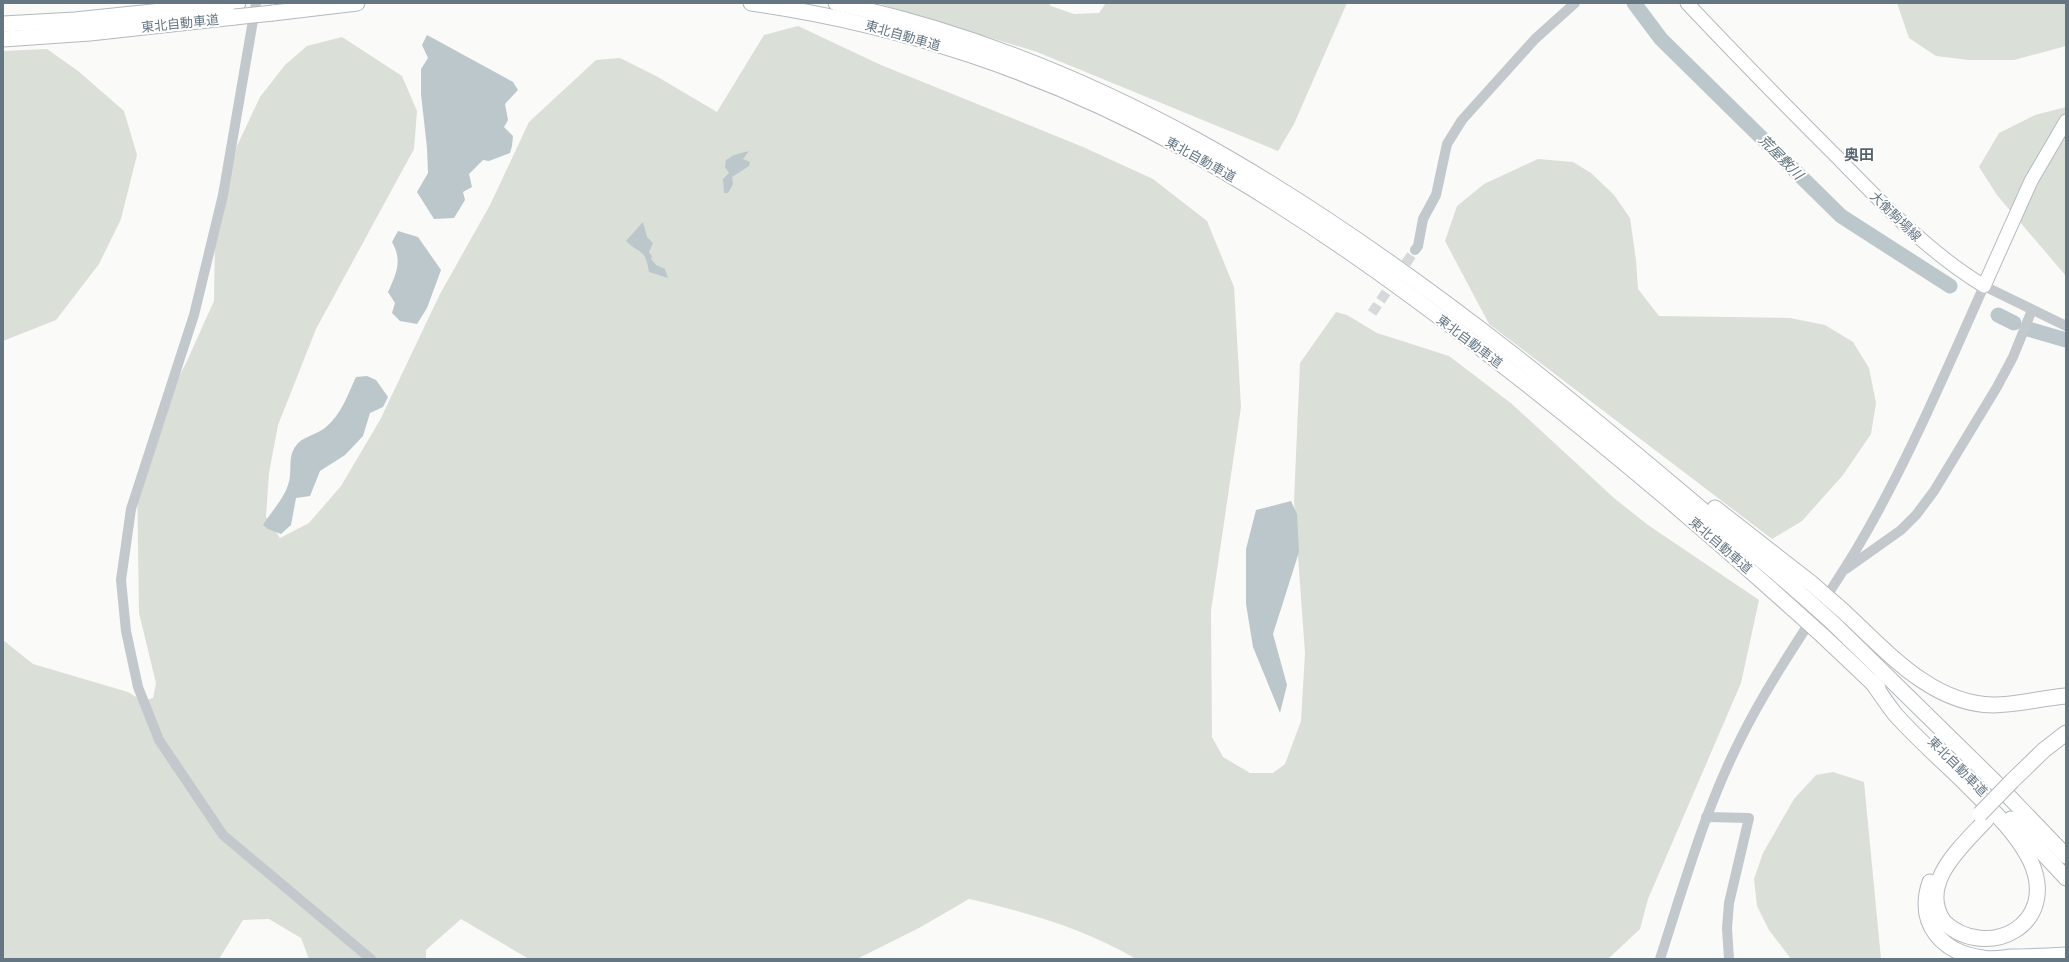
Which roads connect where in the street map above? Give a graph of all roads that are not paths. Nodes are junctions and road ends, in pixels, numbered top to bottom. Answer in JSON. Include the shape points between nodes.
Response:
{"nodes":[{"id":1,"x":256,"y":3,"type":"edge"},
{"id":2,"x":357,"y":3,"type":"edge"},
{"id":3,"x":751,"y":3,"type":"edge"},
{"id":4,"x":836,"y":3,"type":"edge"},
{"id":5,"x":1575,"y":3,"type":"edge"},
{"id":6,"x":1687,"y":3,"type":"edge"},
{"id":7,"x":236,"y":10,"type":"edge"},
{"id":8,"x":3,"y":24,"type":"edge"},
{"id":9,"x":3,"y":39,"type":"edge"},
{"id":10,"x":2066,"y":121,"type":"edge"},
{"id":11,"x":1415,"y":250,"type":"tunnel mouth"},
{"id":12,"x":1984,"y":286,"type":"junction"},
{"id":13,"x":2032,"y":310,"type":"junction"},
{"id":14,"x":2066,"y":326,"type":"edge"},
{"id":15,"x":1594,"y":418,"type":"junction"},
{"id":16,"x":1842,"y":572,"type":"junction"},
{"id":17,"x":1872,"y":682,"type":"junction"},
{"id":18,"x":2066,"y":696,"type":"edge"},
{"id":19,"x":2066,"y":733,"type":"edge"},
{"id":20,"x":2066,"y":742,"type":"edge"},
{"id":21,"x":2015,"y":783,"type":"junction"},
{"id":22,"x":1706,"y":817,"type":"junction"},
{"id":23,"x":1983,"y":817,"type":"junction"},
{"id":24,"x":2066,"y":856,"type":"edge"},
{"id":25,"x":2066,"y":878,"type":"edge"},
{"id":26,"x":2066,"y":955,"type":"edge"},
{"id":27,"x":371,"y":959,"type":"edge"},
{"id":28,"x":1660,"y":959,"type":"edge"},
{"id":29,"x":1729,"y":959,"type":"edge"}],
"edges":[{"from":1,"to":27,"type":"street","via":[[223,195],[194,316],[131,509],[121,580],[126,631],[138,687],[159,740],[223,835]]},
{"from":2,"to":7,"type":"highway","name":"東北自動車道","bridge":true,"via":[[273,13]]},
{"from":3,"to":17,"type":"highway","name":"東北自動車道","bridge":true,"via":[[863,23],[938,44],[1021,72],[1134,123],[1272,200],[1463,334],[1586,430],[1736,557]]},
{"from":4,"to":15,"type":"highway","name":"東北自動車道","via":[[943,30],[1026,60],[1082,83],[1185,132],[1346,231],[1471,322]]},
{"from":5,"to":11,"type":"street","via":[[1543,31],[1462,120],[1447,144],[1436,195],[1423,219]]},
{"from":6,"to":12,"type":"main road","name":"大衡駒場線","via":[[1914,236]]},
{"from":7,"to":8,"type":"highway","name":"東北自動車道"},
{"from":7,"to":9,"type":"highway","name":"東北自動車道","via":[[90,33]]},
{"from":10,"to":12,"type":"main road","via":[[2032,181]]},
{"from":12,"to":13,"type":"street"},
{"from":12,"to":16,"type":"street","via":[[1907,456]]},
{"from":13,"to":14,"type":"street"},
{"from":13,"to":16,"type":"street","via":[[2013,357],[1997,387],[1934,491],[1901,530]]},
{"from":15,"to":18,"type":"highway","bridge":true,"via":[[1811,583],[1916,677],[1949,695],[1994,705]]},
{"from":15,"to":24,"type":"highway","name":"東北自動車道","bridge":true,"via":[[1833,623],[1988,774]]},
{"from":16,"to":22,"type":"street","via":[[1772,680],[1739,740]]},
{"from":17,"to":23,"type":"highway","via":[[1896,714],[2006,826],[2030,861],[2038,894],[2033,916],[2015,937],[1997,945],[1987,946],[1969,942],[1950,929],[1938,909],[1936,897],[1941,874],[1948,862]]},
{"from":17,"to":25,"type":"highway","name":"東北自動車道","via":[[1989,796]]},
{"from":19,"to":21,"type":"highway","via":[[2044,750]]},
{"from":20,"to":21,"type":"highway"},
{"from":21,"to":23,"type":"highway","bridge":true},
{"from":22,"to":28,"type":"street"},
{"from":22,"to":29,"type":"street","via":[[1749,818],[1729,903]]},
{"from":23,"to":26,"type":"highway","via":[[1951,846],[1934,869],[1927,892],[1925,912],[1931,929],[1941,940],[1969,956],[1985,959]]}]}
